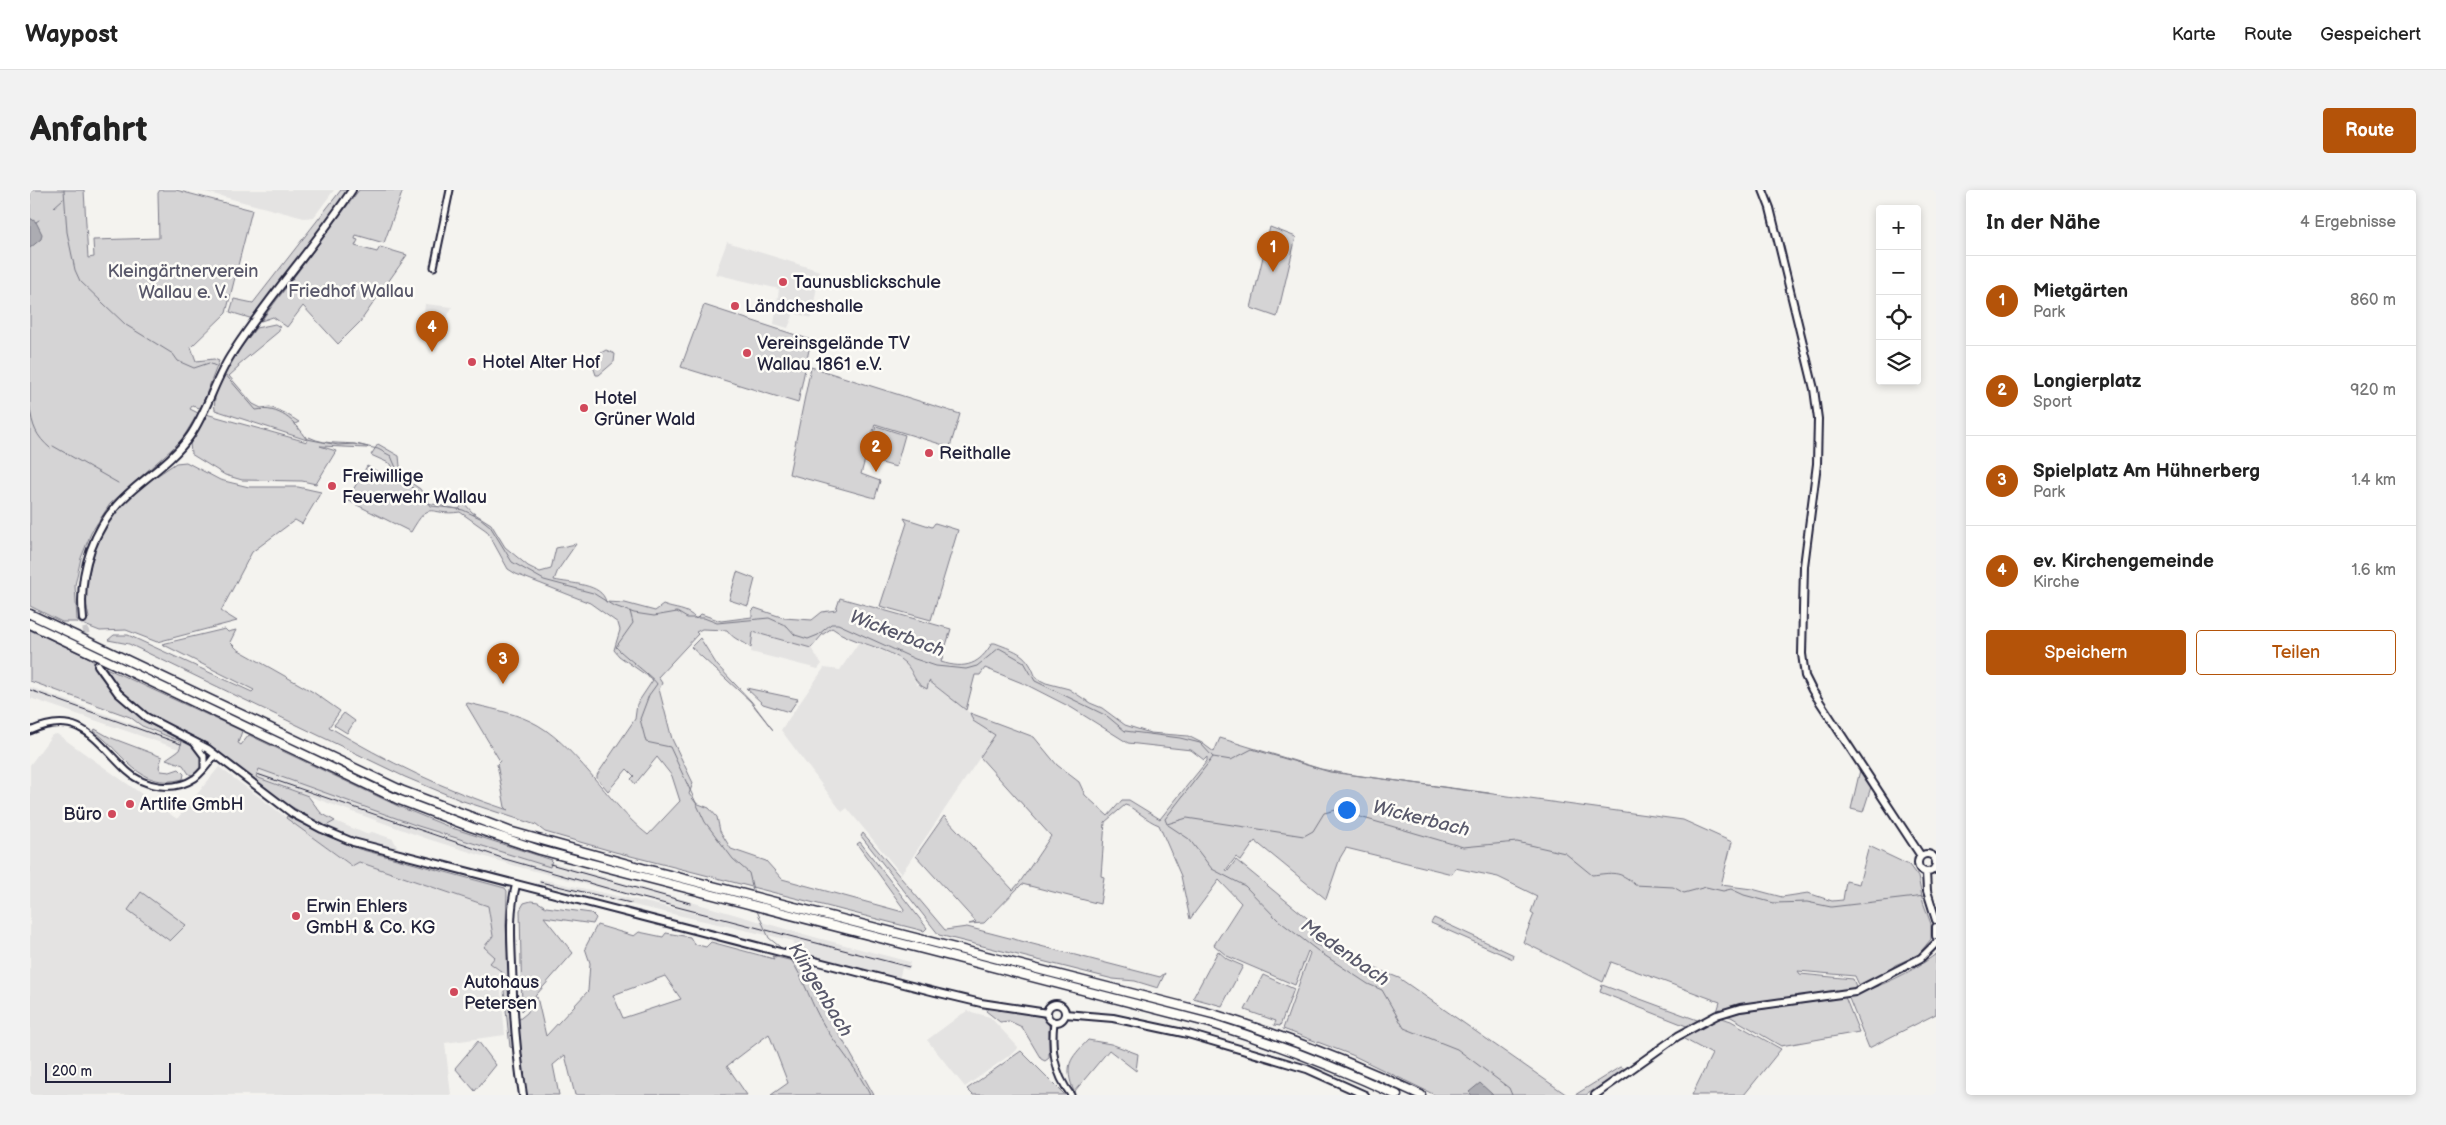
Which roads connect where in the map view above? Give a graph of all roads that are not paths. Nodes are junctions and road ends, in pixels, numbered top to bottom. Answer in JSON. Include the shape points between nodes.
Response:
{"nodes":[{"id":1,"x":352,"y":190,"type":"edge"},
{"id":2,"x":450,"y":190,"type":"edge"},
{"id":3,"x":1763,"y":190,"type":"edge"},
{"id":4,"x":434,"y":267,"type":"dead end"},
{"id":5,"x":30,"y":614,"type":"edge"},
{"id":6,"x":83,"y":619,"type":"tunnel mouth"},
{"id":7,"x":30,"y":624,"type":"edge"},
{"id":8,"x":98,"y":665,"type":"tunnel mouth"},
{"id":9,"x":30,"y":731,"type":"edge"},
{"id":10,"x":192,"y":740,"type":"junction"},
{"id":11,"x":215,"y":755,"type":"junction"},
{"id":12,"x":203,"y":770,"type":"junction"},
{"id":13,"x":1921,"y":856,"type":"junction"},
{"id":14,"x":1935,"y":858,"type":"edge"},
{"id":15,"x":1926,"y":872,"type":"junction"},
{"id":16,"x":516,"y":885,"type":"junction"},
{"id":17,"x":749,"y":899,"type":"junction"},
{"id":18,"x":762,"y":902,"type":"junction"},
{"id":19,"x":1936,"y":920,"type":"edge"},
{"id":20,"x":1936,"y":927,"type":"edge"},
{"id":21,"x":1936,"y":936,"type":"edge"},
{"id":22,"x":1936,"y":943,"type":"edge"},
{"id":23,"x":1047,"y":1013,"type":"junction"},
{"id":24,"x":1065,"y":1014,"type":"junction"},
{"id":25,"x":1054,"y":1022,"type":"junction"},
{"id":26,"x":523,"y":1095,"type":"edge"},
{"id":27,"x":1071,"y":1095,"type":"edge"},
{"id":28,"x":1366,"y":1095,"type":"edge"},
{"id":29,"x":1397,"y":1095,"type":"edge"},
{"id":30,"x":1421,"y":1095,"type":"edge"},
{"id":31,"x":1595,"y":1095,"type":"edge"}],
"edges":[{"from":1,"to":6,"type":"main road","via":[[250,327],[225,365],[186,441],[170,459],[122,499],[98,531],[84,569]]},
{"from":2,"to":4,"type":"street"},
{"from":3,"to":13,"type":"main road","via":[[1814,389],[1818,419],[1817,464],[1804,574],[1803,668],[1812,690]]},
{"from":5,"to":17,"type":"highway","via":[[324,755],[433,803],[543,842]]},
{"from":7,"to":17,"type":"highway","via":[[425,810],[540,850]]},
{"from":8,"to":10,"type":"main road","via":[[112,687],[135,709]]},
{"from":9,"to":12,"type":"street","via":[[56,724],[82,729],[102,743],[130,774],[157,786],[184,783]]},
{"from":10,"to":11,"type":"main road"},
{"from":10,"to":12,"type":"street","via":[[203,754]]},
{"from":11,"to":12,"type":"street"},
{"from":11,"to":16,"type":"main road","via":[[282,806],[332,834],[375,849]]},
{"from":13,"to":14,"type":"main road","via":[[1928,854]]},
{"from":13,"to":15,"type":"main road","via":[[1918,866]]},
{"from":14,"to":15,"type":"main road","via":[[1935,866]]},
{"from":15,"to":19,"type":"main road"},
{"from":16,"to":23,"type":"main road","via":[[981,1003]]},
{"from":16,"to":26,"type":"main road","via":[[510,917],[513,1007]]},
{"from":17,"to":18,"type":"highway"},
{"from":18,"to":29,"type":"highway","via":[[939,953],[1210,1022],[1281,1046]]},
{"from":18,"to":30,"type":"highway","via":[[926,939],[1213,1014],[1358,1065]]},
{"from":20,"to":21,"type":"main road"},
{"from":22,"to":31,"type":"main road","via":[[1921,958],[1855,992],[1740,1008],[1717,1015],[1678,1036]]},
{"from":23,"to":24,"type":"main road","via":[[1051,1005],[1057,1004],[1063,1007]]},
{"from":23,"to":25,"type":"main road"},
{"from":24,"to":25,"type":"main road","via":[[1063,1019]]},
{"from":24,"to":28,"type":"main road","via":[[1152,1025],[1307,1069]]},
{"from":25,"to":27,"type":"street","via":[[1052,1043],[1055,1063]]}]}
